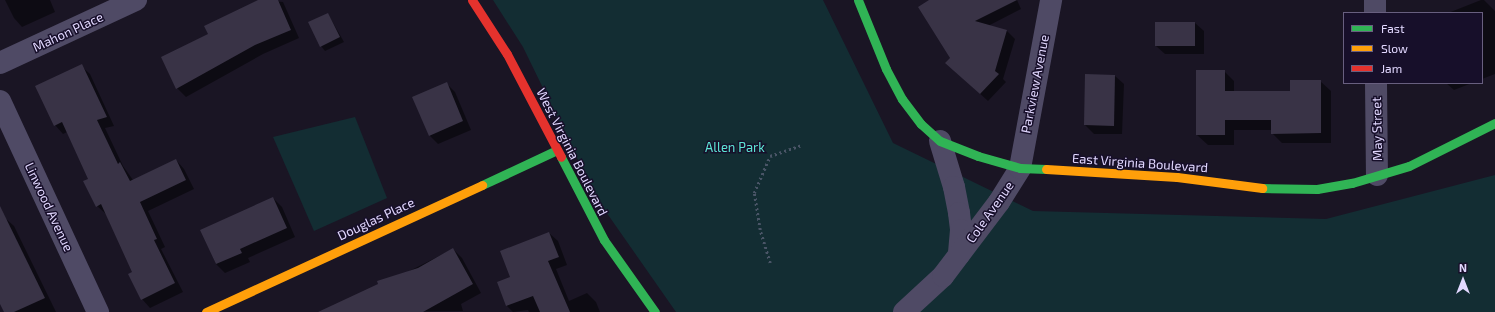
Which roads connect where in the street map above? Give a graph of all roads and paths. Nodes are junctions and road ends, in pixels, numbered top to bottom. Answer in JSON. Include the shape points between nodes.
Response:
{"nodes":[{"id":1,"x":136,"y":0,"type":"edge"},
{"id":2,"x":472,"y":0,"type":"edge"},
{"id":3,"x":858,"y":0,"type":"edge"},
{"id":4,"x":1051,"y":0,"type":"edge"},
{"id":5,"x":1375,"y":0,"type":"edge"},
{"id":6,"x":1375,"y":12,"type":"edge"},
{"id":7,"x":0,"y":63,"type":"edge"},
{"id":8,"x":1376,"y":84,"type":"edge"},
{"id":9,"x":0,"y":101,"type":"edge"},
{"id":10,"x":1495,"y":123,"type":"edge"},
{"id":11,"x":940,"y":141,"type":"junction"},
{"id":12,"x":802,"y":145,"type":"dead end"},
{"id":13,"x":557,"y":150,"type":"junction"},
{"id":14,"x":1020,"y":168,"type":"junction"},
{"id":15,"x":1378,"y":176,"type":"junction"},
{"id":16,"x":959,"y":255,"type":"junction"},
{"id":17,"x":770,"y":263,"type":"dead end"},
{"id":18,"x":98,"y":312,"type":"edge"},
{"id":19,"x":206,"y":312,"type":"edge"},
{"id":20,"x":655,"y":312,"type":"edge"},
{"id":21,"x":904,"y":312,"type":"edge"}],
"edges":[{"from":1,"to":7,"type":"street","name":"Mahon Place"},
{"from":2,"to":13,"type":"street","name":"West Virginia Boulevard","via":[[507,54]]},
{"from":3,"to":11,"type":"street","name":"East Virginia Boulevard","via":[[886,70],[902,99],[921,124]]},
{"from":4,"to":14,"type":"street","name":"Parkview Avenue"},
{"from":5,"to":6,"type":"street"},
{"from":8,"to":15,"type":"street","name":"May Street"},
{"from":9,"to":18,"type":"street","name":"Linwood Avenue"},
{"from":10,"to":15,"type":"street","name":"East Virginia Boulevard","via":[[1409,166]]},
{"from":11,"to":14,"type":"street","name":"East Virginia Boulevard","via":[[978,156]]},
{"from":11,"to":16,"type":"street","name":"Cole Avenue","via":[[958,206],[961,230]]},
{"from":12,"to":17,"type":"path","via":[[770,156],[754,193],[760,230]]},
{"from":13,"to":19,"type":"street","name":"Douglas Place"},
{"from":13,"to":20,"type":"street","name":"West Virginia Boulevard","via":[[604,240]]},
{"from":14,"to":15,"type":"street","name":"East Virginia Boulevard","via":[[1177,177],[1280,190],[1316,189]]},
{"from":14,"to":16,"type":"street","name":"Cole Avenue","via":[[999,202]]},
{"from":16,"to":21,"type":"street","name":"Cole Avenue","via":[[943,276]]}]}
